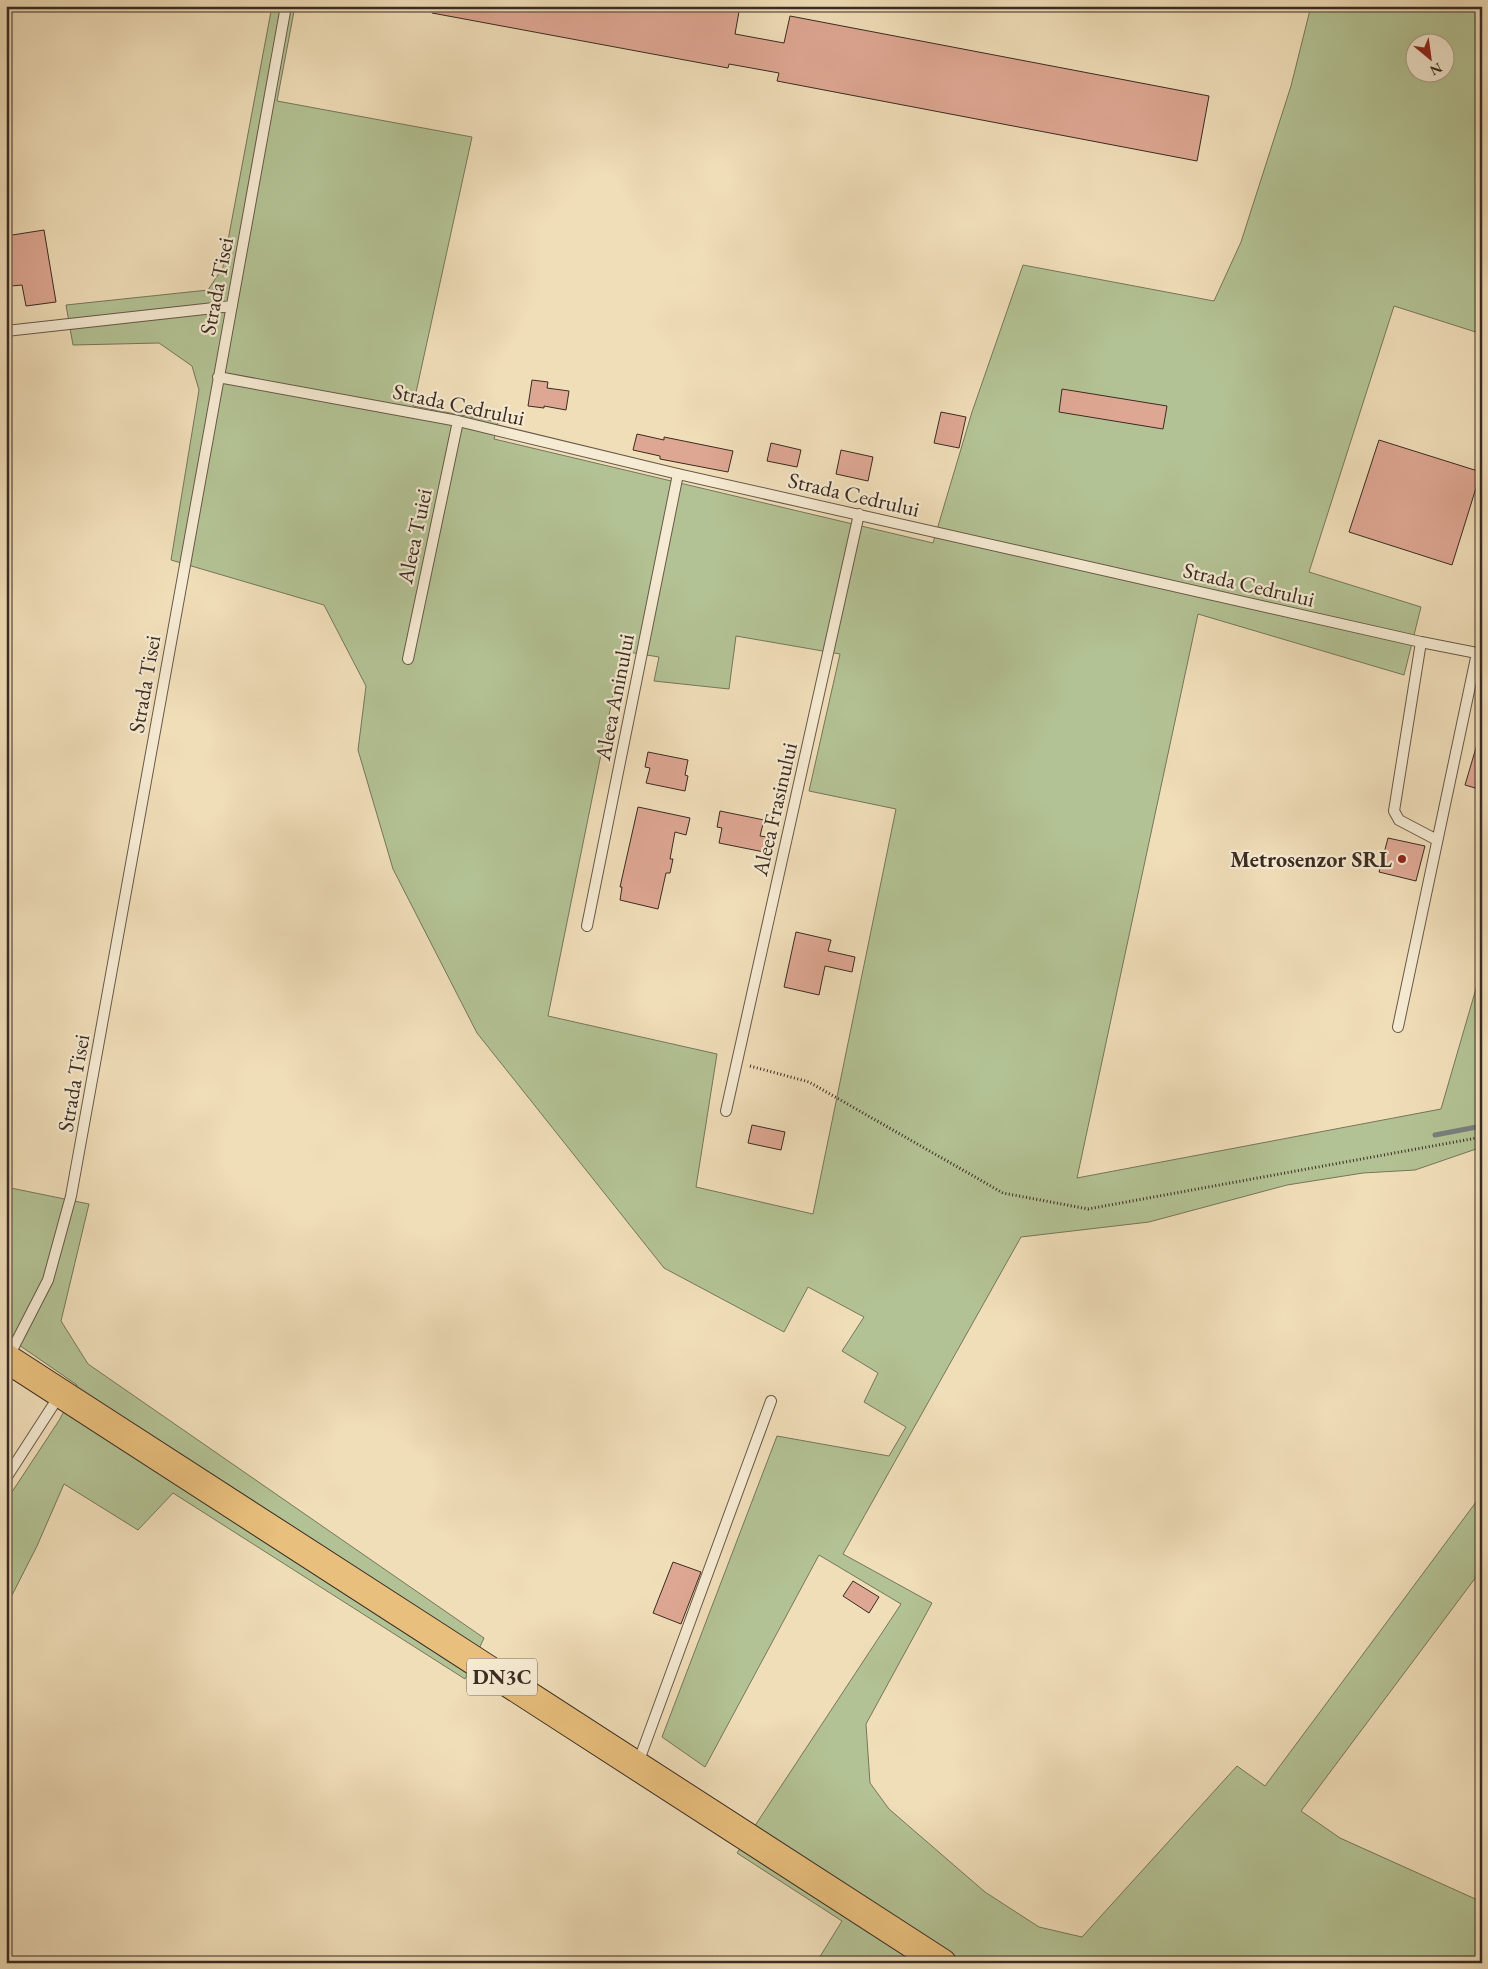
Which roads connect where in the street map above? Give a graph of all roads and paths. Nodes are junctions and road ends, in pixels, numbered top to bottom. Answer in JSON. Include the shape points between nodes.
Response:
{"nodes":[{"id":1,"x":286,"y":6,"type":"edge"},
{"id":2,"x":232,"y":306,"type":"junction"},
{"id":3,"x":6,"y":331,"type":"edge"},
{"id":4,"x":218,"y":377,"type":"junction"},
{"id":5,"x":458,"y":421,"type":"junction"},
{"id":6,"x":678,"y":474,"type":"junction"},
{"id":7,"x":859,"y":514,"type":"junction"},
{"id":8,"x":1421,"y":642,"type":"junction"},
{"id":9,"x":1479,"y":653,"type":"edge"},
{"id":10,"x":408,"y":659,"type":"dead end"},
{"id":11,"x":1437,"y":840,"type":"junction"},
{"id":12,"x":587,"y":926,"type":"dead end"},
{"id":13,"x":1398,"y":1027,"type":"dead end"},
{"id":14,"x":737,"y":1062,"type":"junction"},
{"id":15,"x":726,"y":1111,"type":"dead end"},
{"id":16,"x":1482,"y":1137,"type":"edge"},
{"id":17,"x":7,"y":1358,"type":"edge"},
{"id":18,"x":61,"y":1393,"type":"junction"},
{"id":19,"x":771,"y":1400,"type":"dead end"},
{"id":20,"x":6,"y":1478,"type":"edge"},
{"id":21,"x":637,"y":1765,"type":"junction"},
{"id":22,"x":942,"y":1963,"type":"edge"}],
"edges":[{"from":1,"to":2,"type":"lane","name":"Strada Tisei"},
{"from":2,"to":3,"type":"lane"},
{"from":2,"to":4,"type":"lane","name":"Strada Tisei"},
{"from":4,"to":5,"type":"lane","name":"Strada Cedrului"},
{"from":4,"to":17,"type":"lane","name":"Strada Tisei","via":[[72,1196],[48,1280]]},
{"from":5,"to":6,"type":"lane","name":"Strada Cedrului"},
{"from":5,"to":10,"type":"lane","name":"Aleea Tuiei"},
{"from":6,"to":7,"type":"lane","name":"Strada Cedrului"},
{"from":6,"to":12,"type":"lane","name":"Aleea Aninului"},
{"from":7,"to":8,"type":"lane","name":"Strada Cedrului"},
{"from":7,"to":14,"type":"lane","name":"Aleea Frasinului"},
{"from":8,"to":9,"type":"lane","name":"Strada Cedrului"},
{"from":8,"to":11,"type":"lane","via":[[1394,811],[1399,820]]},
{"from":9,"to":11,"type":"lane"},
{"from":11,"to":13,"type":"lane"},
{"from":14,"to":15,"type":"lane","name":"Aleea Frasinului"},
{"from":14,"to":16,"type":"path","via":[[809,1082],[1003,1193],[1088,1209]]},
{"from":17,"to":18,"type":"main road","number":"DN3C"},
{"from":18,"to":20,"type":"lane"},
{"from":18,"to":21,"type":"main road","number":"DN3C"},
{"from":19,"to":21,"type":"lane"},
{"from":21,"to":22,"type":"main road","number":"DN3C"}]}
